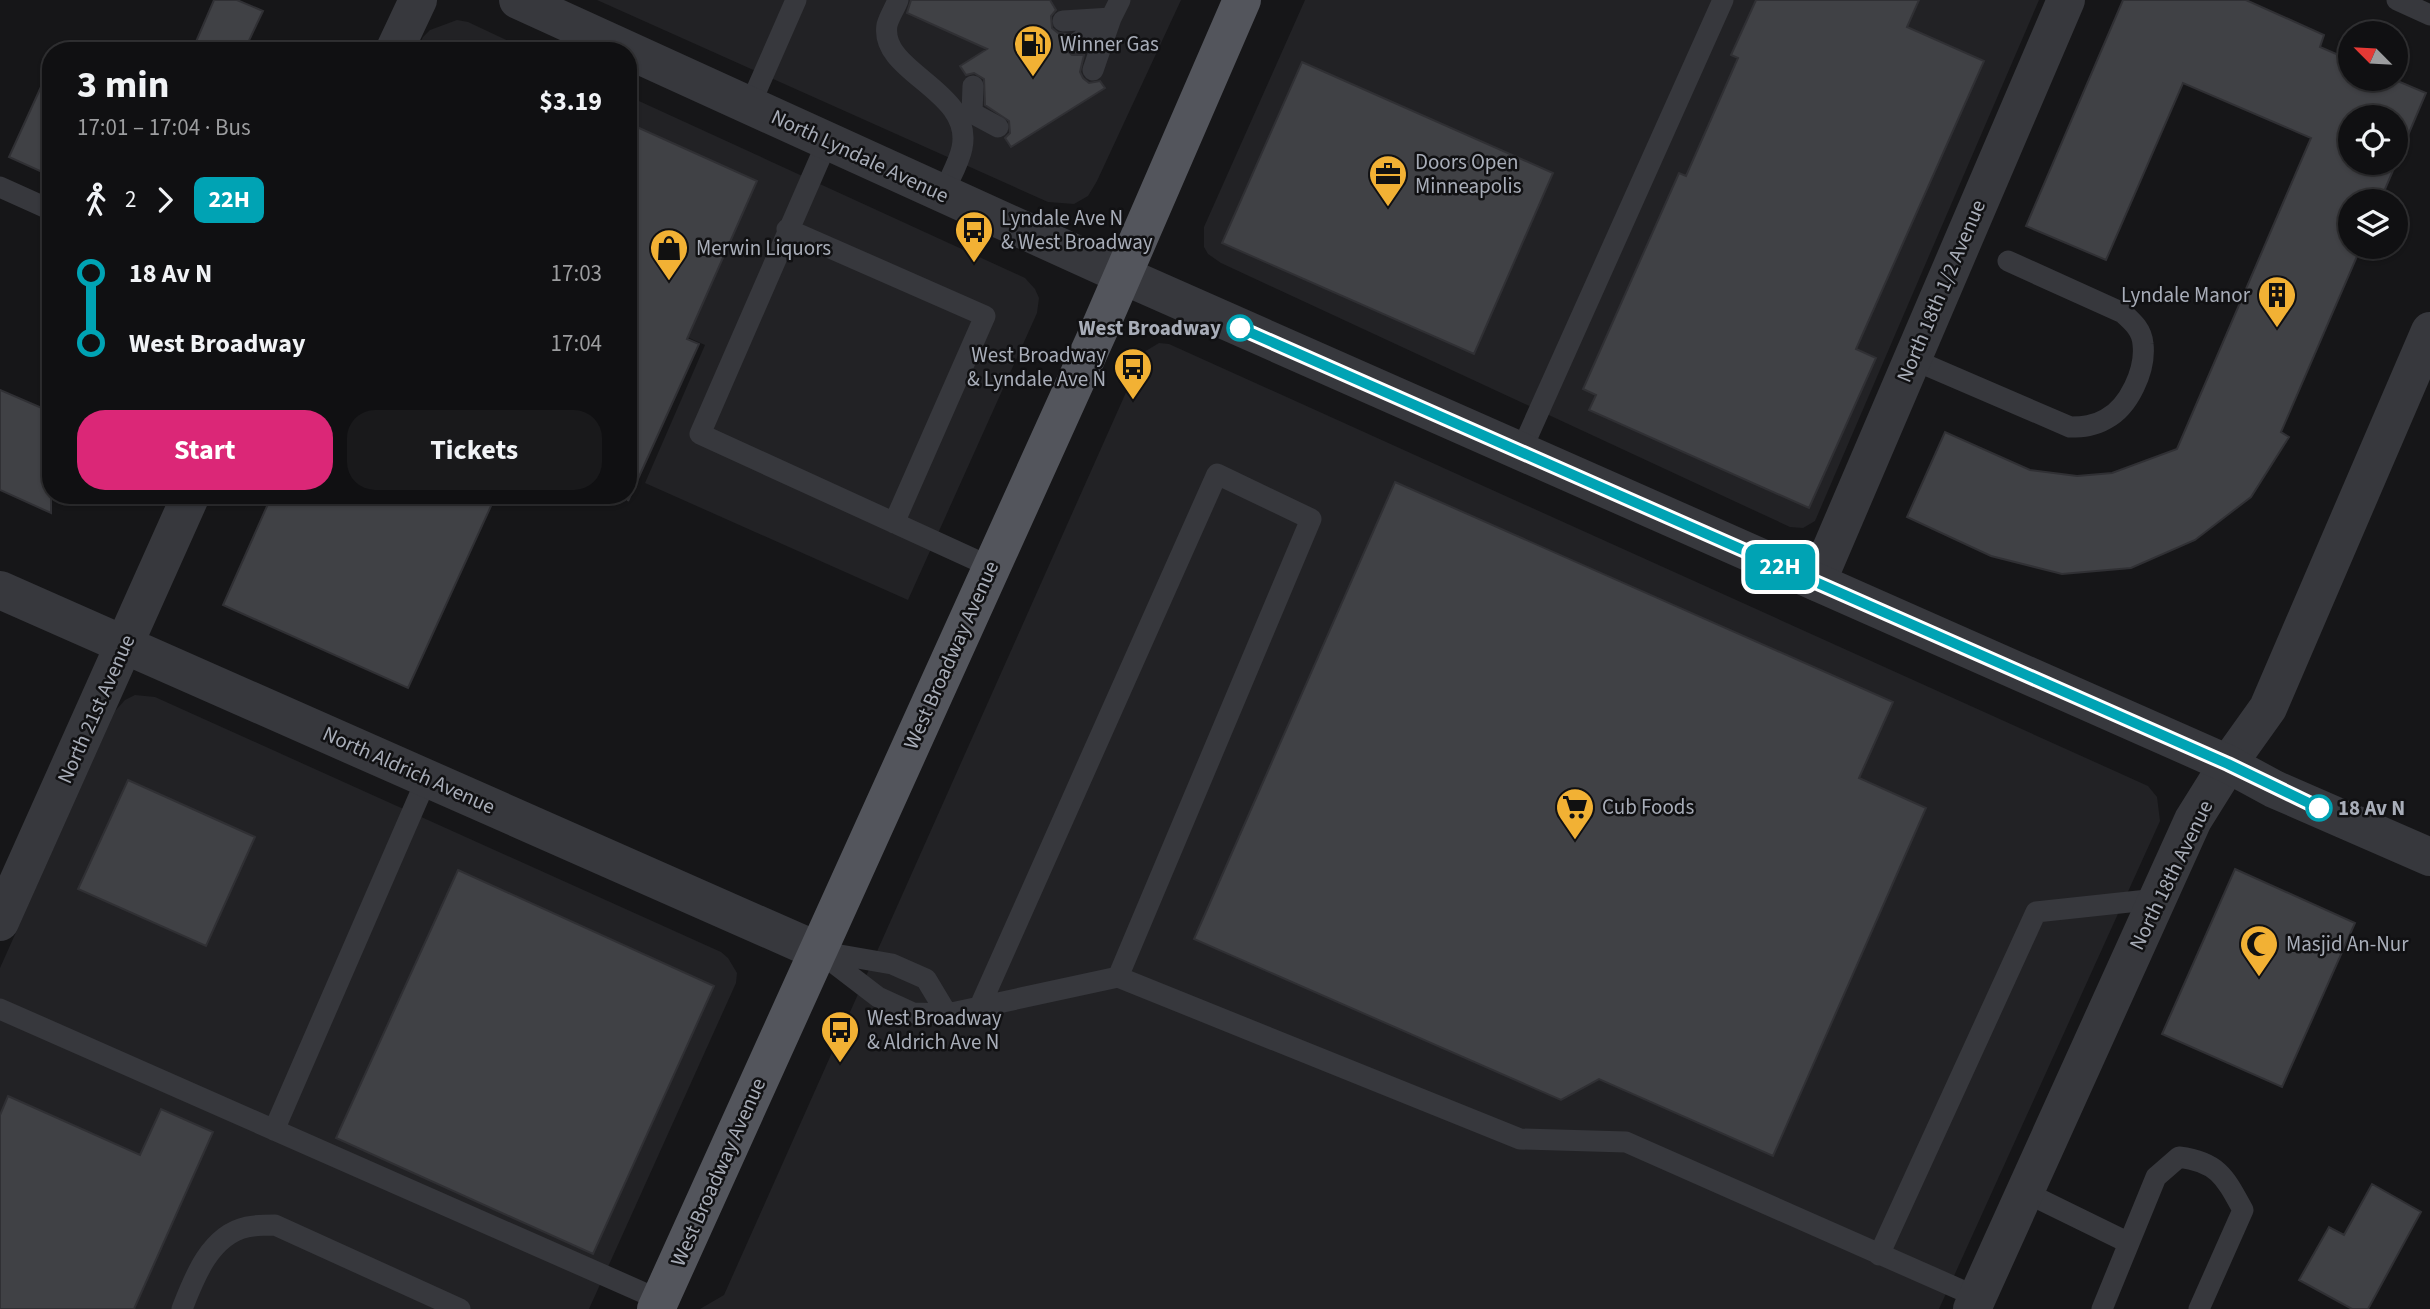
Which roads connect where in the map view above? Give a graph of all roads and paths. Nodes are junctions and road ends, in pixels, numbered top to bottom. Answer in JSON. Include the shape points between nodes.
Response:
{"nodes":[{"id":1,"x":418,"y":0,"type":"edge"},
{"id":2,"x":519,"y":0,"type":"edge"},
{"id":3,"x":796,"y":0,"type":"edge"},
{"id":4,"x":898,"y":0,"type":"edge"},
{"id":5,"x":1242,"y":0,"type":"edge"},
{"id":6,"x":1723,"y":0,"type":"edge"},
{"id":7,"x":2066,"y":0,"type":"edge"},
{"id":8,"x":2397,"y":0,"type":"edge"},
{"id":9,"x":1115,"y":9,"type":"edge"},
{"id":10,"x":2430,"y":15,"type":"edge"},
{"id":11,"x":1063,"y":21,"type":"dead end"},
{"id":12,"x":398,"y":42,"type":"edge"},
{"id":13,"x":611,"y":42,"type":"edge"},
{"id":14,"x":1077,"y":43,"type":"dead end"},
{"id":15,"x":637,"y":54,"type":"edge"},
{"id":16,"x":1093,"y":69,"type":"dead end"},
{"id":17,"x":973,"y":86,"type":"dead end"},
{"id":18,"x":750,"y":105,"type":"junction"},
{"id":19,"x":973,"y":114,"type":"junction"},
{"id":20,"x":998,"y":127,"type":"dead end"},
{"id":21,"x":828,"y":141,"type":"junction"},
{"id":22,"x":0,"y":187,"type":"edge"},
{"id":23,"x":943,"y":194,"type":"junction"},
{"id":24,"x":42,"y":206,"type":"edge"},
{"id":25,"x":787,"y":229,"type":"junction"},
{"id":26,"x":2008,"y":261,"type":"dead end"},
{"id":27,"x":1122,"y":275,"type":"junction"},
{"id":28,"x":2430,"y":331,"type":"edge"},
{"id":29,"x":1912,"y":359,"type":"junction"},
{"id":30,"x":1521,"y":451,"type":"junction"},
{"id":31,"x":187,"y":504,"type":"edge"},
{"id":32,"x":894,"y":523,"type":"junction"},
{"id":33,"x":991,"y":567,"type":"junction"},
{"id":34,"x":1817,"y":582,"type":"junction"},
{"id":35,"x":0,"y":590,"type":"edge"},
{"id":36,"x":125,"y":644,"type":"junction"},
{"id":37,"x":2228,"y":764,"type":"junction"},
{"id":38,"x":427,"y":778,"type":"junction"},
{"id":39,"x":2430,"y":857,"type":"edge"},
{"id":40,"x":2157,"y":900,"type":"junction"},
{"id":41,"x":0,"y":922,"type":"edge"},
{"id":42,"x":818,"y":951,"type":"junction"},
{"id":43,"x":1118,"y":977,"type":"junction"},
{"id":44,"x":980,"y":1006,"type":"junction"},
{"id":45,"x":0,"y":1009,"type":"edge"},
{"id":46,"x":947,"y":1014,"type":"junction"},
{"id":47,"x":274,"y":1130,"type":"junction"},
{"id":48,"x":2025,"y":1192,"type":"junction"},
{"id":49,"x":2129,"y":1243,"type":"junction"},
{"id":50,"x":1879,"y":1255,"type":"junction"},
{"id":51,"x":1975,"y":1303,"type":"edge"},
{"id":52,"x":658,"y":1304,"type":"edge"},
{"id":53,"x":182,"y":1309,"type":"edge"},
{"id":54,"x":460,"y":1309,"type":"edge"},
{"id":55,"x":2102,"y":1309,"type":"edge"},
{"id":56,"x":2199,"y":1309,"type":"edge"}],
"edges":[{"from":1,"to":12,"type":"street"},
{"from":2,"to":13,"type":"street","name":"North Lyndale Avenue"},
{"from":3,"to":18,"type":"lane"},
{"from":4,"to":19,"type":"lane","via":[[887,26],[893,53],[946,98]]},
{"from":5,"to":27,"type":"main road","name":"West Broadway Avenue"},
{"from":6,"to":30,"type":"lane"},
{"from":7,"to":29,"type":"street","name":"North 18th 1/2 Avenue"},
{"from":8,"to":10,"type":"lane"},
{"from":9,"to":11,"type":"lane"},
{"from":9,"to":14,"type":"lane"},
{"from":9,"to":16,"type":"lane"},
{"from":15,"to":18,"type":"street","name":"North Lyndale Avenue"},
{"from":17,"to":19,"type":"lane"},
{"from":18,"to":21,"type":"street","name":"North Lyndale Avenue"},
{"from":19,"to":20,"type":"lane"},
{"from":19,"to":23,"type":"lane"},
{"from":21,"to":23,"type":"street","name":"North Lyndale Avenue"},
{"from":21,"to":25,"type":"lane"},
{"from":22,"to":24,"type":"lane"},
{"from":23,"to":27,"type":"street","name":"North Lyndale Avenue"},
{"from":25,"to":32,"type":"lane","via":[[700,434]]},
{"from":25,"to":32,"type":"lane","via":[[985,316]]},
{"from":26,"to":29,"type":"lane","via":[[2123,313],[2137,325],[2143,343],[2142,367],[2124,404],[2108,419],[2088,427],[2070,427]]},
{"from":27,"to":30,"type":"street","name":"North Lyndale Avenue"},
{"from":27,"to":33,"type":"main road","name":"West Broadway Avenue"},
{"from":28,"to":37,"type":"street","name":"North 18th Avenue","via":[[2268,708]]},
{"from":29,"to":34,"type":"street","name":"North 18th 1/2 Avenue"},
{"from":30,"to":34,"type":"street","name":"North Lyndale Avenue"},
{"from":31,"to":36,"type":"street","name":"North 21st Avenue"},
{"from":32,"to":33,"type":"lane"},
{"from":33,"to":42,"type":"main road","name":"West Broadway Avenue"},
{"from":34,"to":37,"type":"street","name":"North Lyndale Avenue"},
{"from":35,"to":36,"type":"street","name":"North Aldrich Avenue"},
{"from":36,"to":38,"type":"street","name":"North Aldrich Avenue"},
{"from":36,"to":41,"type":"street","name":"North 21st Avenue"},
{"from":37,"to":39,"type":"street","name":"North Lyndale Avenue"},
{"from":37,"to":40,"type":"street","name":"North 18th Avenue","via":[[2193,820]]},
{"from":38,"to":42,"type":"street","name":"North Aldrich Avenue"},
{"from":38,"to":47,"type":"lane"},
{"from":40,"to":48,"type":"street","name":"North 18th Avenue"},
{"from":40,"to":50,"type":"lane","via":[[2036,912]]},
{"from":42,"to":46,"type":"lane","via":[[877,997],[913,1013]]},
{"from":42,"to":46,"type":"lane","via":[[892,964],[926,979]]},
{"from":42,"to":52,"type":"main road","name":"West Broadway Avenue"},
{"from":43,"to":44,"type":"lane"},
{"from":43,"to":44,"type":"lane","via":[[1311,519],[1217,474]]},
{"from":43,"to":50,"type":"lane","via":[[1520,1139],[1626,1142]]},
{"from":44,"to":46,"type":"lane"},
{"from":45,"to":47,"type":"lane"},
{"from":47,"to":52,"type":"lane"},
{"from":48,"to":49,"type":"lane"},
{"from":48,"to":51,"type":"street","name":"North 18th Avenue"},
{"from":49,"to":55,"type":"lane"},
{"from":49,"to":56,"type":"lane","via":[[2156,1177],[2179,1157],[2202,1160],[2227,1179],[2243,1210]]},
{"from":50,"to":51,"type":"lane"},
{"from":53,"to":54,"type":"lane","via":[[196,1273],[219,1241],[246,1227],[275,1225]]}]}
